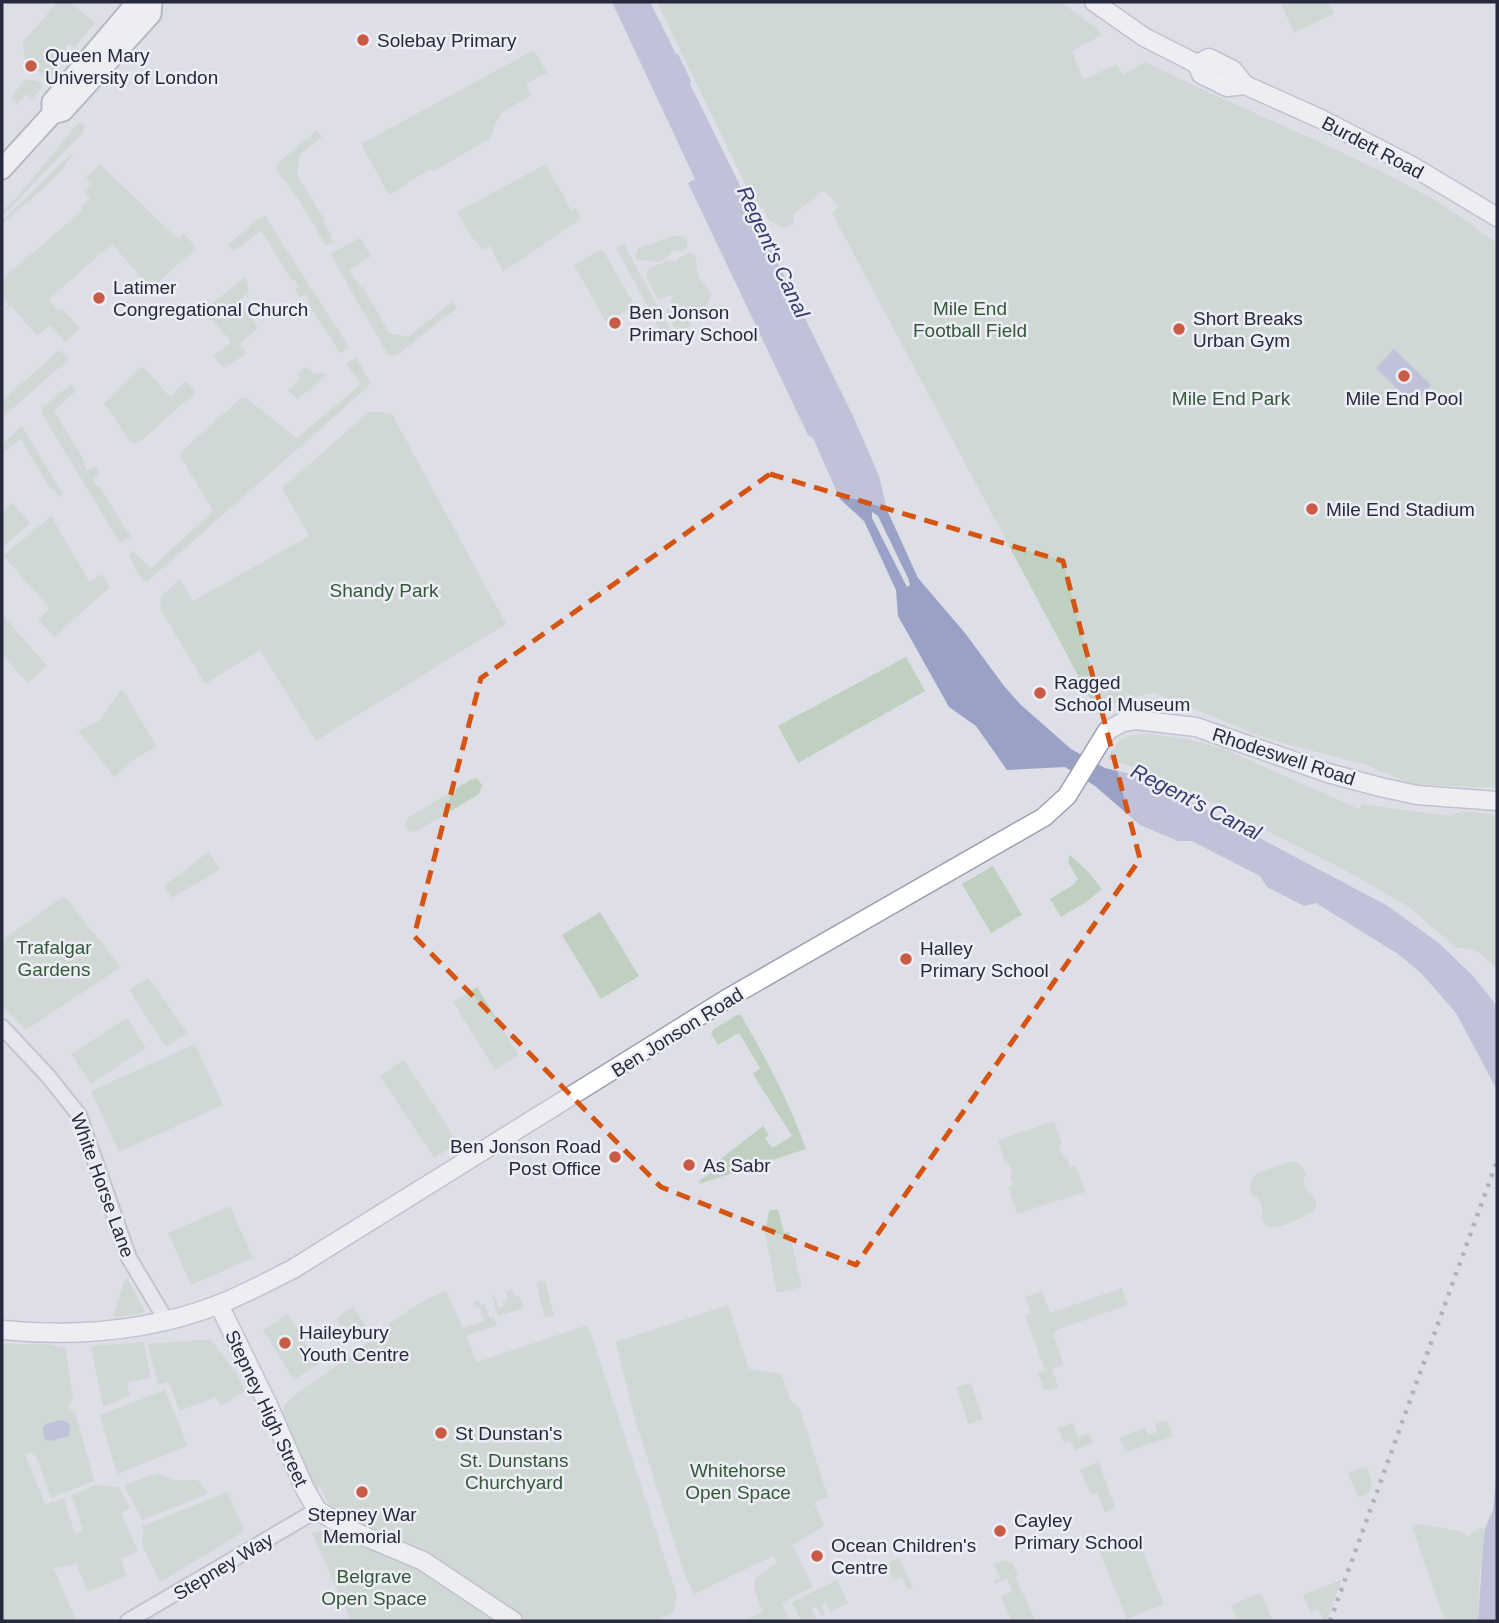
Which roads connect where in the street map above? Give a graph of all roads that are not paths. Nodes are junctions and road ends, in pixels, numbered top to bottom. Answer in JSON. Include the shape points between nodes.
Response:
{"nodes":[{"id":1,"x":140,"y":2,"type":"edge"},
{"id":2,"x":152,"y":2,"type":"edge"},
{"id":3,"x":1094,"y":2,"type":"edge"},
{"id":4,"x":51,"y":114,"type":"junction"},
{"id":5,"x":2,"y":169,"type":"edge"},
{"id":6,"x":1497,"y":217,"type":"edge"},
{"id":7,"x":1107,"y":731,"type":"joint"},
{"id":8,"x":1497,"y":801,"type":"edge"},
{"id":9,"x":2,"y":1027,"type":"edge"},
{"id":10,"x":219,"y":1305,"type":"junction"},
{"id":11,"x":166,"y":1320,"type":"junction"},
{"id":12,"x":2,"y":1330,"type":"edge"},
{"id":13,"x":317,"y":1510,"type":"junction"},
{"id":14,"x":128,"y":1621,"type":"edge"},
{"id":15,"x":513,"y":1621,"type":"edge"}],
"edges":[{"from":1,"to":4,"type":"highway","via":[[52,102]]},
{"from":2,"to":4,"type":"highway","via":[[151,14],[133,36],[63,111]]},
{"from":3,"to":6,"type":"main road","name":"Burdett Road","via":[[1144,37],[1197,64],[1201,74],[1227,87],[1245,85],[1321,119]]},
{"from":4,"to":5,"type":"highway"},
{"from":7,"to":8,"type":"main road","name":"Rhodeswell Road","via":[[1136,720],[1196,727],[1380,787],[1417,795]]},
{"from":7,"to":10,"type":"main road","name":"Ben Jonson Road","via":[[1062,802],[1044,817],[730,997],[293,1269]]},
{"from":9,"to":11,"type":"street","name":"White Horse Lane","via":[[79,1115],[127,1253]]},
{"from":10,"to":11,"type":"main road","name":"Ben Jonson Road"},
{"from":10,"to":13,"type":"main road","name":"Stepney High Street"},
{"from":11,"to":12,"type":"main road","name":"Ben Jonson Road","via":[[138,1328],[87,1332]]},
{"from":13,"to":14,"type":"street","name":"Stepney Way"},
{"from":13,"to":15,"type":"main road","via":[[350,1530],[423,1561]]}]}
